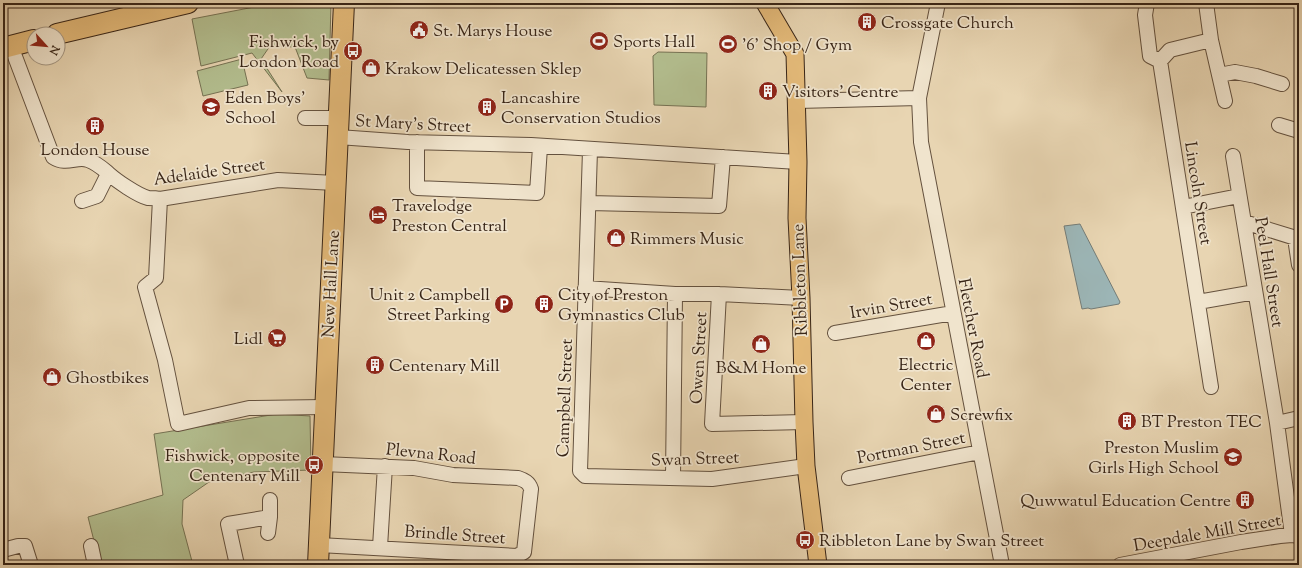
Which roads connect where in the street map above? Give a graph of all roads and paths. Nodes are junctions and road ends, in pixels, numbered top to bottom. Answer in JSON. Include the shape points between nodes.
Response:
{"nodes":[{"id":1,"x":765,"y":3,"type":"edge"},
{"id":2,"x":938,"y":3,"type":"edge"},
{"id":3,"x":1206,"y":3,"type":"edge"},
{"id":4,"x":183,"y":4,"type":"edge"},
{"id":5,"x":343,"y":5,"type":"edge"},
{"id":6,"x":1146,"y":9,"type":"edge"},
{"id":7,"x":66,"y":32,"type":"edge"},
{"id":8,"x":1211,"y":40,"type":"junction"},
{"id":9,"x":26,"y":42,"type":"edge"},
{"id":10,"x":7,"y":47,"type":"edge"},
{"id":11,"x":1160,"y":61,"type":"junction"},
{"id":12,"x":1219,"y":75,"type":"junction"},
{"id":13,"x":1282,"y":84,"type":"dead end"},
{"id":14,"x":919,"y":98,"type":"junction"},
{"id":15,"x":797,"y":101,"type":"junction"},
{"id":16,"x":1225,"y":101,"type":"dead end"},
{"id":17,"x":306,"y":118,"type":"dead end"},
{"id":18,"x":1279,"y":125,"type":"dead end"},
{"id":19,"x":339,"y":127,"type":"junction"},
{"id":20,"x":1299,"y":131,"type":"edge"},
{"id":21,"x":417,"y":142,"type":"junction"},
{"id":22,"x":540,"y":146,"type":"junction"},
{"id":23,"x":590,"y":150,"type":"junction"},
{"id":24,"x":1233,"y":156,"type":"dead end"},
{"id":25,"x":722,"y":157,"type":"junction"},
{"id":26,"x":798,"y":162,"type":"junction"},
{"id":27,"x":108,"y":174,"type":"junction"},
{"id":28,"x":335,"y":183,"type":"junction"},
{"id":29,"x":1239,"y":196,"type":"junction"},
{"id":30,"x":160,"y":199,"type":"junction"},
{"id":31,"x":82,"y":201,"type":"dead end"},
{"id":32,"x":589,"y":203,"type":"junction"},
{"id":33,"x":1183,"y":207,"type":"junction"},
{"id":34,"x":1244,"y":222,"type":"junction"},
{"id":35,"x":1297,"y":238,"type":"edge"},
{"id":36,"x":1299,"y":265,"type":"edge"},
{"id":37,"x":585,"y":288,"type":"junction"},
{"id":38,"x":1254,"y":292,"type":"junction"},
{"id":39,"x":675,"y":294,"type":"junction"},
{"id":40,"x":719,"y":294,"type":"junction"},
{"id":41,"x":801,"y":298,"type":"junction"},
{"id":42,"x":1198,"y":302,"type":"junction"},
{"id":43,"x":953,"y":313,"type":"junction"},
{"id":44,"x":835,"y":333,"type":"dead end"},
{"id":45,"x":1211,"y":387,"type":"dead end"},
{"id":46,"x":324,"y":407,"type":"junction"},
{"id":47,"x":1299,"y":418,"type":"edge"},
{"id":48,"x":804,"y":422,"type":"junction"},
{"id":49,"x":1276,"y":423,"type":"junction"},
{"id":50,"x":980,"y":452,"type":"junction"},
{"id":51,"x":323,"y":464,"type":"junction"},
{"id":52,"x":385,"y":466,"type":"junction"},
{"id":53,"x":806,"y":466,"type":"junction"},
{"id":54,"x":585,"y":476,"type":"joint"},
{"id":55,"x":673,"y":478,"type":"junction"},
{"id":56,"x":849,"y":478,"type":"dead end"},
{"id":57,"x":531,"y":489,"type":"joint"},
{"id":58,"x":270,"y":500,"type":"dead end"},
{"id":59,"x":270,"y":517,"type":"junction"},
{"id":60,"x":268,"y":533,"type":"dead end"},
{"id":61,"x":1296,"y":536,"type":"edge"},
{"id":62,"x":319,"y":545,"type":"junction"},
{"id":63,"x":90,"y":546,"type":"dead end"},
{"id":64,"x":380,"y":548,"type":"junction"},
{"id":65,"x":3,"y":550,"type":"edge"},
{"id":66,"x":1128,"y":564,"type":"edge"},
{"id":67,"x":31,"y":565,"type":"edge"},
{"id":68,"x":95,"y":565,"type":"edge"},
{"id":69,"x":237,"y":565,"type":"edge"},
{"id":70,"x":318,"y":565,"type":"edge"},
{"id":71,"x":818,"y":565,"type":"edge"},
{"id":72,"x":1002,"y":565,"type":"edge"}],
"edges":[{"from":1,"to":15,"type":"main road","name":"Ribbleton Lane","via":[[795,54]]},
{"from":2,"to":14,"type":"street","name":"Fletcher Road"},
{"from":3,"to":8,"type":"street"},
{"from":4,"to":7,"type":"highway"},
{"from":5,"to":19,"type":"highway","name":"New Hall Lane"},
{"from":6,"to":11,"type":"street","via":[[1150,56]]},
{"from":8,"to":11,"type":"street","via":[[1170,50]]},
{"from":8,"to":12,"type":"street"},
{"from":9,"to":10,"type":"highway"},
{"from":10,"to":27,"type":"street","name":"Adelaide Street","via":[[53,157],[62,161],[87,160],[103,167]]},
{"from":11,"to":33,"type":"street","name":"Lincoln Street"},
{"from":12,"to":13,"type":"street","via":[[1235,72]]},
{"from":12,"to":16,"type":"street"},
{"from":14,"to":15,"type":"street"},
{"from":14,"to":43,"type":"street","name":"Fletcher Road","via":[[921,142]]},
{"from":15,"to":26,"type":"main road","name":"Ribbleton Lane"},
{"from":17,"to":19,"type":"street","name":"St Mary's Street"},
{"from":18,"to":20,"type":"street"},
{"from":19,"to":21,"type":"street","name":"St Mary's Street"},
{"from":19,"to":28,"type":"highway","name":"New Hall Lane"},
{"from":21,"to":22,"type":"street","name":"St Mary's Street"},
{"from":21,"to":22,"type":"street","via":[[417,188],[537,193]]},
{"from":22,"to":23,"type":"street","name":"St Mary's Street"},
{"from":23,"to":25,"type":"street","name":"St Mary's Street"},
{"from":23,"to":32,"type":"street","name":"Campbell Street"},
{"from":24,"to":29,"type":"street","name":"Peel Hall Street"},
{"from":25,"to":26,"type":"street","name":"St Mary's Street"},
{"from":25,"to":32,"type":"street","via":[[719,206]]},
{"from":26,"to":41,"type":"main road","name":"Ribbleton Lane","via":[[797,218]]},
{"from":27,"to":30,"type":"street","name":"Adelaide Street","via":[[147,197]]},
{"from":27,"to":31,"type":"street","via":[[97,196]]},
{"from":28,"to":30,"type":"street","name":"Adelaide Street","via":[[278,180]]},
{"from":28,"to":46,"type":"highway","name":"New Hall Lane"},
{"from":29,"to":33,"type":"street"},
{"from":29,"to":34,"type":"street","name":"Peel Hall Street"},
{"from":30,"to":46,"type":"street","via":[[156,278],[145,287],[165,360],[178,424],[249,408]]},
{"from":32,"to":37,"type":"street","name":"Campbell Street"},
{"from":33,"to":42,"type":"street","name":"Lincoln Street"},
{"from":34,"to":35,"type":"street"},
{"from":34,"to":38,"type":"street","name":"Peel Hall Street"},
{"from":35,"to":36,"type":"street"},
{"from":37,"to":39,"type":"street"},
{"from":37,"to":54,"type":"street","name":"Campbell Street","via":[[580,471]]},
{"from":38,"to":42,"type":"street"},
{"from":38,"to":49,"type":"street","name":"Peel Hall Street"},
{"from":39,"to":40,"type":"street"},
{"from":39,"to":55,"type":"street"},
{"from":40,"to":41,"type":"street"},
{"from":40,"to":48,"type":"street","name":"Owen Street","via":[[712,424]]},
{"from":41,"to":48,"type":"main road","name":"Ribbleton Lane"},
{"from":42,"to":45,"type":"street","name":"Lincoln Street"},
{"from":43,"to":44,"type":"street","name":"Irvin Street"},
{"from":43,"to":50,"type":"street","name":"Fletcher Road"},
{"from":46,"to":51,"type":"highway","name":"New Hall Lane"},
{"from":47,"to":49,"type":"street"},
{"from":48,"to":53,"type":"main road","name":"Ribbleton Lane"},
{"from":49,"to":61,"type":"street","name":"Peel Hall Street"},
{"from":50,"to":56,"type":"street","name":"Portman Street"},
{"from":50,"to":72,"type":"street","name":"Fletcher Road"},
{"from":51,"to":52,"type":"street","name":"Plevna Road"},
{"from":51,"to":62,"type":"highway","name":"New Hall Lane"},
{"from":52,"to":57,"type":"street","name":"Plevna Road","via":[[420,468],[453,475],[518,478],[525,480]]},
{"from":52,"to":64,"type":"street"},
{"from":53,"to":55,"type":"street","name":"Swan Street","via":[[712,479]]},
{"from":53,"to":71,"type":"main road","name":"Ribbleton Lane"},
{"from":54,"to":55,"type":"street","name":"Swan Street"},
{"from":57,"to":64,"type":"street","name":"Brindle Street","via":[[524,552],[517,556]]},
{"from":58,"to":59,"type":"street"},
{"from":59,"to":60,"type":"street"},
{"from":59,"to":69,"type":"street","via":[[228,524]]},
{"from":61,"to":66,"type":"street","name":"Deepdale Mill Street","via":[[1241,542]]},
{"from":62,"to":64,"type":"street","name":"Brindle Street"},
{"from":62,"to":70,"type":"highway","name":"New Hall Lane"},
{"from":63,"to":68,"type":"street"},
{"from":65,"to":67,"type":"street","via":[[25,546]]}]}
